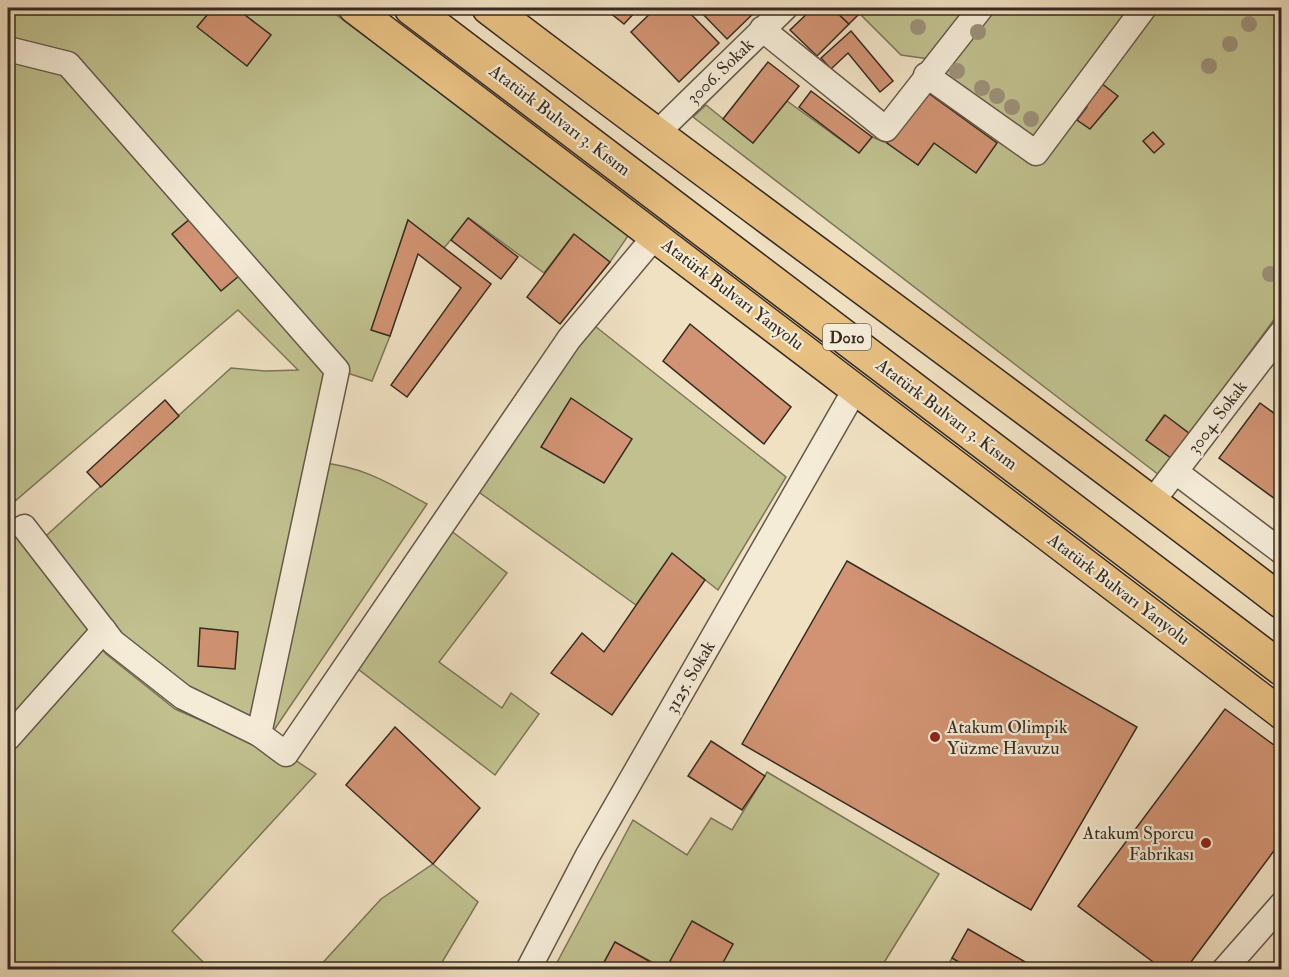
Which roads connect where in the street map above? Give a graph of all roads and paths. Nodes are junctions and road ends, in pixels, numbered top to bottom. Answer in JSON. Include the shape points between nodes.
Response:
{"nodes":[{"id":1,"x":354,"y":8,"type":"edge"},
{"id":2,"x":411,"y":8,"type":"edge"},
{"id":3,"x":489,"y":8,"type":"edge"},
{"id":4,"x":785,"y":8,"type":"edge"},
{"id":5,"x":981,"y":8,"type":"edge"},
{"id":6,"x":1144,"y":8,"type":"edge"},
{"id":7,"x":762,"y":29,"type":"junction"},
{"id":8,"x":8,"y":49,"type":"edge"},
{"id":9,"x":926,"y":75,"type":"junction"},
{"id":10,"x":655,"y":135,"type":"junction"},
{"id":11,"x":656,"y":235,"type":"junction"},
{"id":12,"x":1281,"y":332,"type":"edge"},
{"id":13,"x":856,"y":388,"type":"junction"},
{"id":14,"x":1176,"y":472,"type":"junction"},
{"id":15,"x":1152,"y":502,"type":"junction"},
{"id":16,"x":24,"y":527,"type":"dead end"},
{"id":17,"x":1281,"y":552,"type":"edge"},
{"id":18,"x":1281,"y":602,"type":"edge"},
{"id":19,"x":104,"y":630,"type":"junction"},
{"id":20,"x":1281,"y":669,"type":"edge"},
{"id":21,"x":1281,"y":714,"type":"edge"},
{"id":22,"x":259,"y":734,"type":"junction"},
{"id":23,"x":8,"y":738,"type":"edge"},
{"id":24,"x":1281,"y":904,"type":"edge"},
{"id":25,"x":528,"y":969,"type":"edge"},
{"id":26,"x":1225,"y":969,"type":"edge"}],
"edges":[{"from":1,"to":11,"type":"main road","name":"Atatürk Bulvarı Yanyolu"},
{"from":2,"to":20,"type":"highway","name":"Atatürk Bulvarı 3. Kısım","number":"D010"},
{"from":3,"to":10,"type":"highway","number":"D010"},
{"from":4,"to":7,"type":"street","name":"3006. Sokak"},
{"from":5,"to":9,"type":"street"},
{"from":6,"to":9,"type":"street","via":[[1036,153]]},
{"from":7,"to":9,"type":"street","via":[[886,129]]},
{"from":7,"to":10,"type":"street","name":"3006. Sokak"},
{"from":8,"to":22,"type":"street","via":[[68,64],[337,370]]},
{"from":10,"to":15,"type":"highway","number":"D010"},
{"from":11,"to":13,"type":"main road","name":"Atatürk Bulvarı Yanyolu"},
{"from":11,"to":22,"type":"street","via":[[568,339],[286,754]]},
{"from":12,"to":14,"type":"street","name":"3004. Sokak"},
{"from":13,"to":21,"type":"main road","name":"Atatürk Bulvarı Yanyolu"},
{"from":13,"to":25,"type":"street","name":"3125. Sokak","via":[[588,855]]},
{"from":14,"to":15,"type":"street","name":"3004. Sokak"},
{"from":14,"to":17,"type":"street"},
{"from":15,"to":18,"type":"highway","number":"D010"},
{"from":16,"to":19,"type":"street"},
{"from":19,"to":22,"type":"street","via":[[113,642],[183,697]]},
{"from":19,"to":23,"type":"street"},
{"from":24,"to":26,"type":"street"}]}
